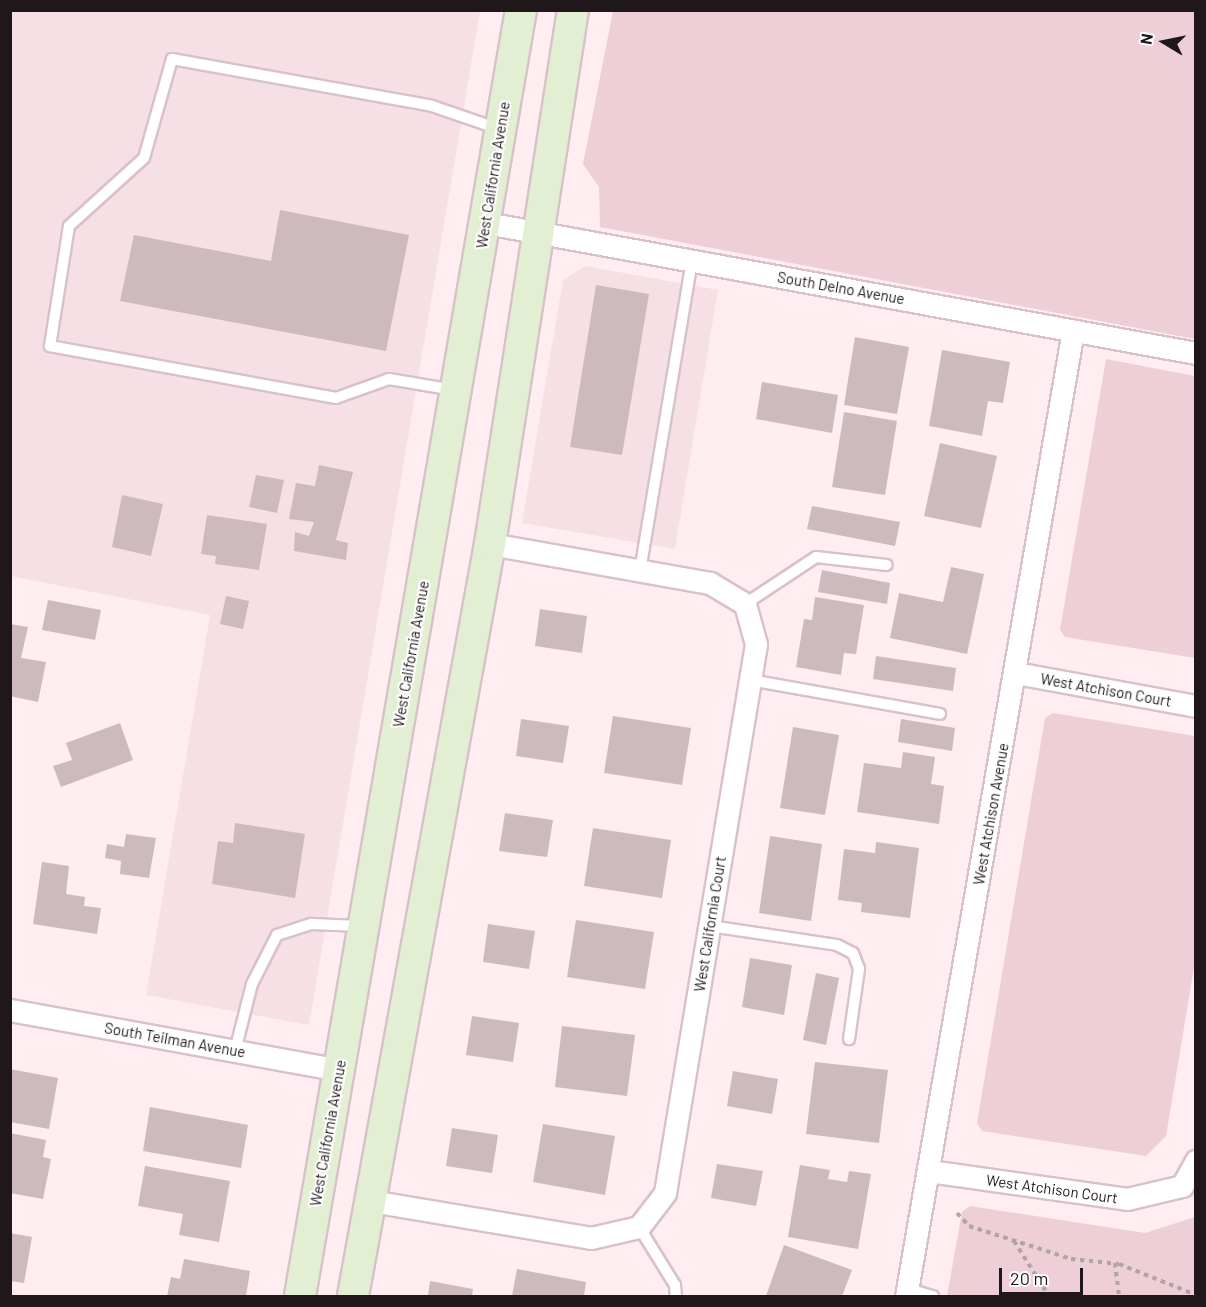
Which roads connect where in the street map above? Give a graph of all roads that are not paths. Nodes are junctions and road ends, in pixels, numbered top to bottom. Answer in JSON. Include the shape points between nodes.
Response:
{"nodes":[{"id":1,"x":520,"y":10,"type":"edge"},
{"id":2,"x":573,"y":10,"type":"edge"},
{"id":3,"x":501,"y":129,"type":"junction"},
{"id":4,"x":486,"y":223,"type":"junction"},
{"id":5,"x":539,"y":233,"type":"junction"},
{"id":6,"x":692,"y":260,"type":"junction"},
{"id":7,"x":1073,"y":330,"type":"junction"},
{"id":8,"x":1196,"y":353,"type":"edge"},
{"id":9,"x":457,"y":391,"type":"junction"},
{"id":10,"x":490,"y":544,"type":"junction"},
{"id":11,"x":888,"y":565,"type":"dead end"},
{"id":12,"x":640,"y":571,"type":"junction"},
{"id":13,"x":745,"y":604,"type":"junction"},
{"id":14,"x":1016,"y":673,"type":"junction"},
{"id":15,"x":750,"y":680,"type":"junction"},
{"id":16,"x":1196,"y":706,"type":"edge"},
{"id":17,"x":940,"y":714,"type":"dead end"},
{"id":18,"x":364,"y":926,"type":"junction"},
{"id":19,"x":710,"y":926,"type":"junction"},
{"id":20,"x":10,"y":1010,"type":"edge"},
{"id":21,"x":849,"y":1039,"type":"dead end"},
{"id":22,"x":235,"y":1051,"type":"junction"},
{"id":23,"x":339,"y":1070,"type":"junction"},
{"id":24,"x":1196,"y":1161,"type":"edge"},
{"id":25,"x":929,"y":1171,"type":"junction"},
{"id":26,"x":371,"y":1202,"type":"junction"},
{"id":27,"x":639,"y":1227,"type":"junction"},
{"id":28,"x":907,"y":1293,"type":"edge"},
{"id":29,"x":300,"y":1296,"type":"edge"},
{"id":30,"x":353,"y":1296,"type":"edge"},
{"id":31,"x":676,"y":1296,"type":"edge"},
{"id":32,"x":933,"y":1296,"type":"edge"}],
"edges":[{"from":1,"to":3,"type":"main road","name":"West California Avenue"},
{"from":2,"to":5,"type":"main road"},
{"from":3,"to":4,"type":"main road","name":"West California Avenue"},
{"from":3,"to":9,"type":"lane","via":[[432,106],[172,59],[144,158],[69,226],[50,346],[336,398],[389,379]]},
{"from":4,"to":5,"type":"street","name":"South Delno Avenue"},
{"from":4,"to":9,"type":"main road","name":"West California Avenue"},
{"from":5,"to":6,"type":"street","name":"South Delno Avenue"},
{"from":5,"to":10,"type":"main road"},
{"from":6,"to":7,"type":"street","name":"South Delno Avenue"},
{"from":6,"to":12,"type":"lane"},
{"from":7,"to":8,"type":"street","name":"South Delno Avenue"},
{"from":7,"to":14,"type":"street","name":"West Atchison Avenue"},
{"from":9,"to":18,"type":"main road","name":"West California Avenue"},
{"from":10,"to":12,"type":"street"},
{"from":10,"to":26,"type":"main road"},
{"from":11,"to":13,"type":"lane","via":[[816,557]]},
{"from":12,"to":13,"type":"street","via":[[710,584]]},
{"from":13,"to":15,"type":"street","name":"West California Court","via":[[756,644]]},
{"from":14,"to":16,"type":"street","name":"West Atchison Court"},
{"from":14,"to":25,"type":"street","name":"West Atchison Avenue"},
{"from":15,"to":17,"type":"lane"},
{"from":15,"to":19,"type":"street","name":"West California Court"},
{"from":18,"to":22,"type":"lane","via":[[311,924],[277,935],[252,984]]},
{"from":18,"to":23,"type":"main road","name":"West California Avenue"},
{"from":19,"to":21,"type":"lane","via":[[837,945],[854,953],[859,969]]},
{"from":19,"to":27,"type":"street","name":"West California Court","via":[[664,1193]]},
{"from":20,"to":22,"type":"street","name":"South Teilman Avenue"},
{"from":22,"to":23,"type":"street","name":"South Teilman Avenue"},
{"from":23,"to":29,"type":"main road","name":"West California Avenue"},
{"from":24,"to":25,"type":"street","name":"West Atchison Court","via":[[1182,1186],[1127,1199]]},
{"from":25,"to":28,"type":"street","name":"West Atchison Avenue"},
{"from":26,"to":27,"type":"street","via":[[591,1238]]},
{"from":26,"to":30,"type":"main road"},
{"from":27,"to":31,"type":"lane","via":[[675,1285]]},
{"from":28,"to":32,"type":"lane"}]}
